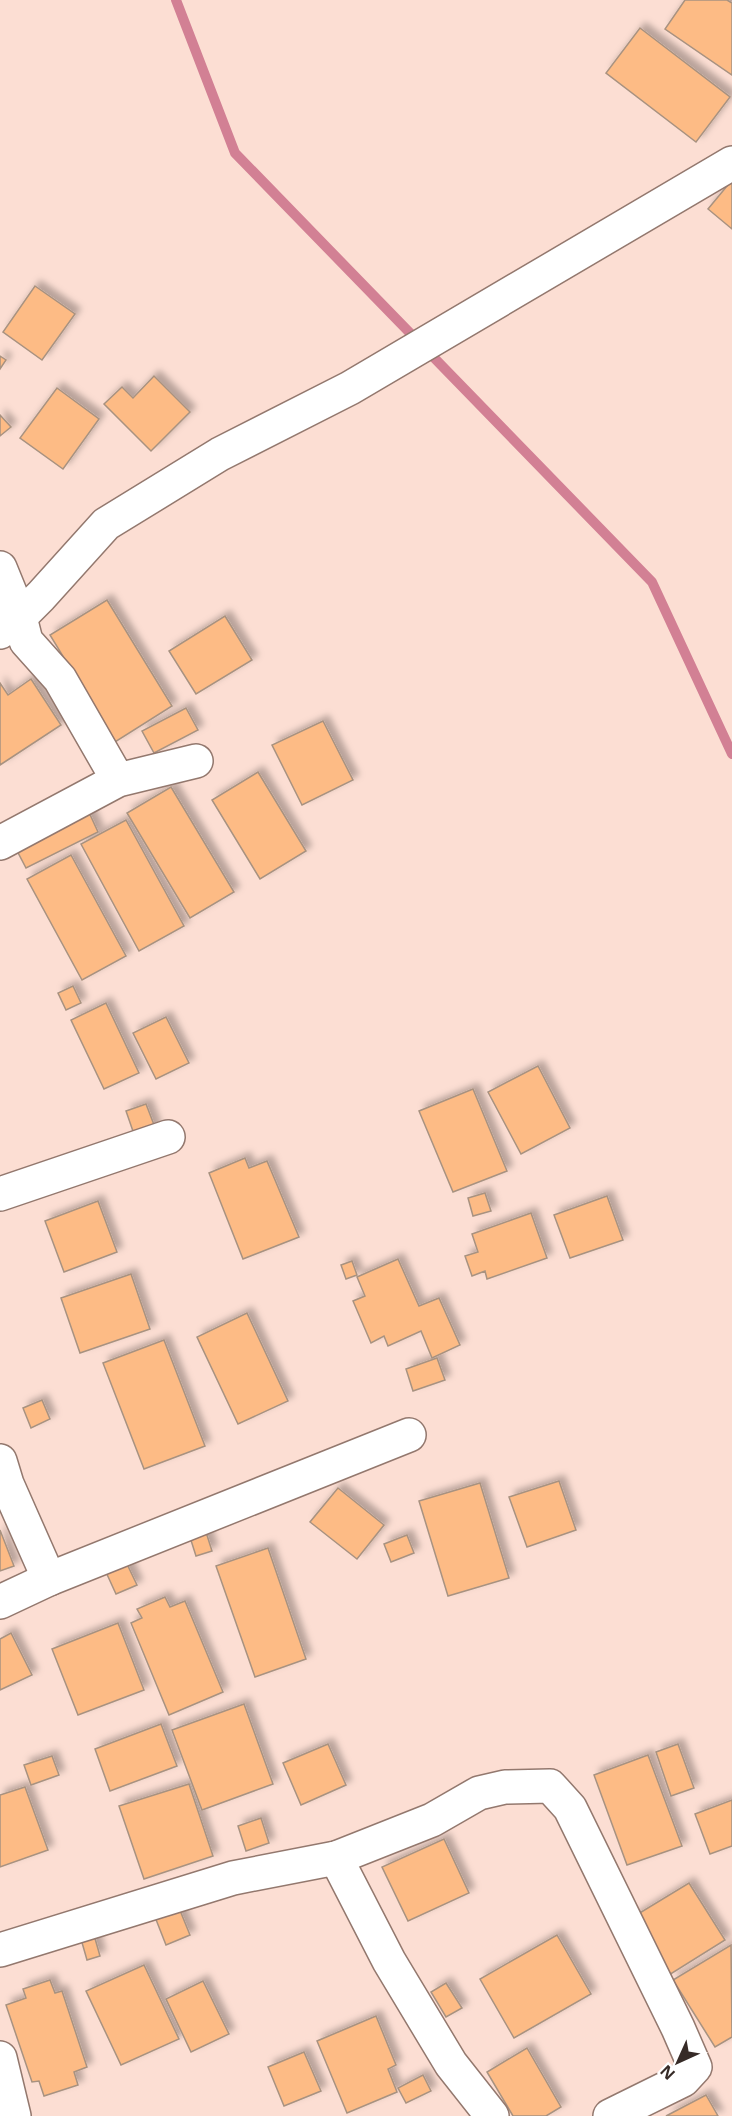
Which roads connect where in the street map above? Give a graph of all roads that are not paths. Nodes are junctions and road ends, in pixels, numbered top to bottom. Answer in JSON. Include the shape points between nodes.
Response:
{"nodes":[{"id":1,"x":732,"y":163,"type":"edge"},
{"id":2,"x":0,"y":568,"type":"edge"},
{"id":3,"x":10,"y":625,"type":"edge"},
{"id":4,"x":195,"y":760,"type":"dead end"},
{"id":5,"x":118,"y":780,"type":"junction"},
{"id":6,"x":0,"y":843,"type":"edge"},
{"id":7,"x":168,"y":1137,"type":"dead end"},
{"id":8,"x":0,"y":1194,"type":"edge"},
{"id":9,"x":409,"y":1435,"type":"dead end"},
{"id":10,"x":0,"y":1461,"type":"edge"},
{"id":11,"x":49,"y":1579,"type":"junction"},
{"id":12,"x":0,"y":1602,"type":"edge"},
{"id":13,"x":336,"y":1858,"type":"junction"},
{"id":14,"x":0,"y":1950,"type":"edge"},
{"id":15,"x":0,"y":2058,"type":"edge"},
{"id":16,"x":14,"y":2116,"type":"edge"},
{"id":17,"x":492,"y":2116,"type":"edge"},
{"id":18,"x":610,"y":2116,"type":"edge"}],
"edges":[{"from":1,"to":3,"type":"street","via":[[350,388],[220,454],[106,524]]},
{"from":2,"to":3,"type":"street"},
{"from":3,"to":5,"type":"street","via":[[60,679]]},
{"from":4,"to":5,"type":"street"},
{"from":5,"to":6,"type":"street"},
{"from":7,"to":8,"type":"street"},
{"from":9,"to":11,"type":"street"},
{"from":10,"to":11,"type":"street"},
{"from":11,"to":12,"type":"street"},
{"from":13,"to":14,"type":"street","via":[[233,1878]]},
{"from":13,"to":17,"type":"street","via":[[388,1961],[451,2064]]},
{"from":13,"to":18,"type":"street","via":[[432,1820],[479,1793],[505,1787],[550,1786],[570,1808],[695,2067],[683,2080]]},
{"from":15,"to":16,"type":"street"}]}
